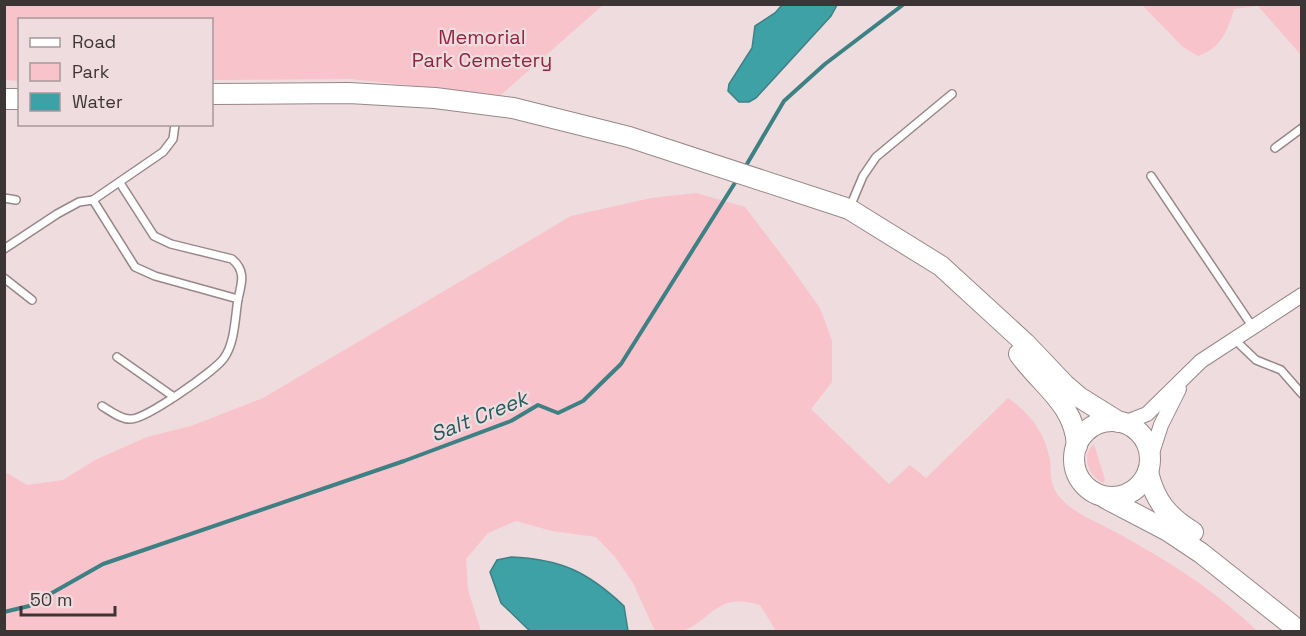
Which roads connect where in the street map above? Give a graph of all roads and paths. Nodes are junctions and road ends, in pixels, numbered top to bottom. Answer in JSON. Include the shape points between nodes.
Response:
{"nodes":[{"id":1,"x":213,"y":94,"type":"edge"},
{"id":2,"x":952,"y":94,"type":"dead end"},
{"id":3,"x":175,"y":126,"type":"edge"},
{"id":4,"x":1302,"y":128,"type":"edge"},
{"id":5,"x":1275,"y":148,"type":"dead end"},
{"id":6,"x":1151,"y":176,"type":"dead end"},
{"id":7,"x":120,"y":183,"type":"junction"},
{"id":8,"x":4,"y":198,"type":"edge"},
{"id":9,"x":16,"y":200,"type":"dead end"},
{"id":10,"x":93,"y":200,"type":"junction"},
{"id":11,"x":849,"y":209,"type":"junction"},
{"id":12,"x":4,"y":249,"type":"edge"},
{"id":13,"x":4,"y":278,"type":"edge"},
{"id":14,"x":1302,"y":295,"type":"edge"},
{"id":15,"x":238,"y":299,"type":"junction"},
{"id":16,"x":32,"y":300,"type":"dead end"},
{"id":17,"x":1003,"y":326,"type":"junction"},
{"id":18,"x":1252,"y":326,"type":"junction"},
{"id":19,"x":1233,"y":338,"type":"junction"},
{"id":20,"x":117,"y":357,"type":"dead end"},
{"id":21,"x":1183,"y":379,"type":"junction"},
{"id":22,"x":1302,"y":394,"type":"edge"},
{"id":23,"x":174,"y":397,"type":"junction"},
{"id":24,"x":102,"y":406,"type":"dead end"},
{"id":25,"x":1121,"y":423,"type":"junction"},
{"id":26,"x":1077,"y":446,"type":"junction"},
{"id":27,"x":1149,"y":465,"type":"junction"},
{"id":28,"x":1103,"y":496,"type":"junction"},
{"id":29,"x":1298,"y":631,"type":"edge"}],
"edges":[{"from":1,"to":11,"type":"main road","via":[[349,93],[475,103],[587,125]]},
{"from":2,"to":11,"type":"lane","via":[[876,157]]},
{"from":3,"to":7,"type":"lane","via":[[173,139],[163,152]]},
{"from":4,"to":5,"type":"lane"},
{"from":6,"to":18,"type":"lane"},
{"from":7,"to":10,"type":"lane"},
{"from":7,"to":15,"type":"lane","via":[[154,236],[232,259],[240,265],[243,280]]},
{"from":8,"to":9,"type":"lane"},
{"from":10,"to":12,"type":"lane","via":[[78,202]]},
{"from":10,"to":15,"type":"lane","via":[[135,267]]},
{"from":11,"to":17,"type":"main road","via":[[940,266]]},
{"from":13,"to":16,"type":"lane"},
{"from":14,"to":18,"type":"street"},
{"from":15,"to":23,"type":"lane","via":[[224,358]]},
{"from":17,"to":25,"type":"main road","via":[[1079,397]]},
{"from":17,"to":26,"type":"main road","via":[[1028,366],[1067,409]]},
{"from":18,"to":19,"type":"street"},
{"from":19,"to":21,"type":"street"},
{"from":19,"to":22,"type":"lane","via":[[1256,360],[1281,370]]},
{"from":20,"to":23,"type":"lane"},
{"from":21,"to":25,"type":"street","via":[[1148,414]]},
{"from":21,"to":27,"type":"street","via":[[1161,425]]},
{"from":23,"to":24,"type":"lane","via":[[142,418],[129,420]]},
{"from":25,"to":26,"type":"main road","via":[[1096,425],[1084,433]]},
{"from":25,"to":27,"type":"main road","via":[[1143,437]]},
{"from":26,"to":28,"type":"main road","via":[[1077,475],[1089,490]]},
{"from":27,"to":28,"type":"main road","via":[[1143,482],[1133,492],[1119,497]]},
{"from":27,"to":29,"type":"main road","via":[[1156,499],[1164,510],[1234,562]]},
{"from":28,"to":29,"type":"main road","via":[[1201,553]]}]}
